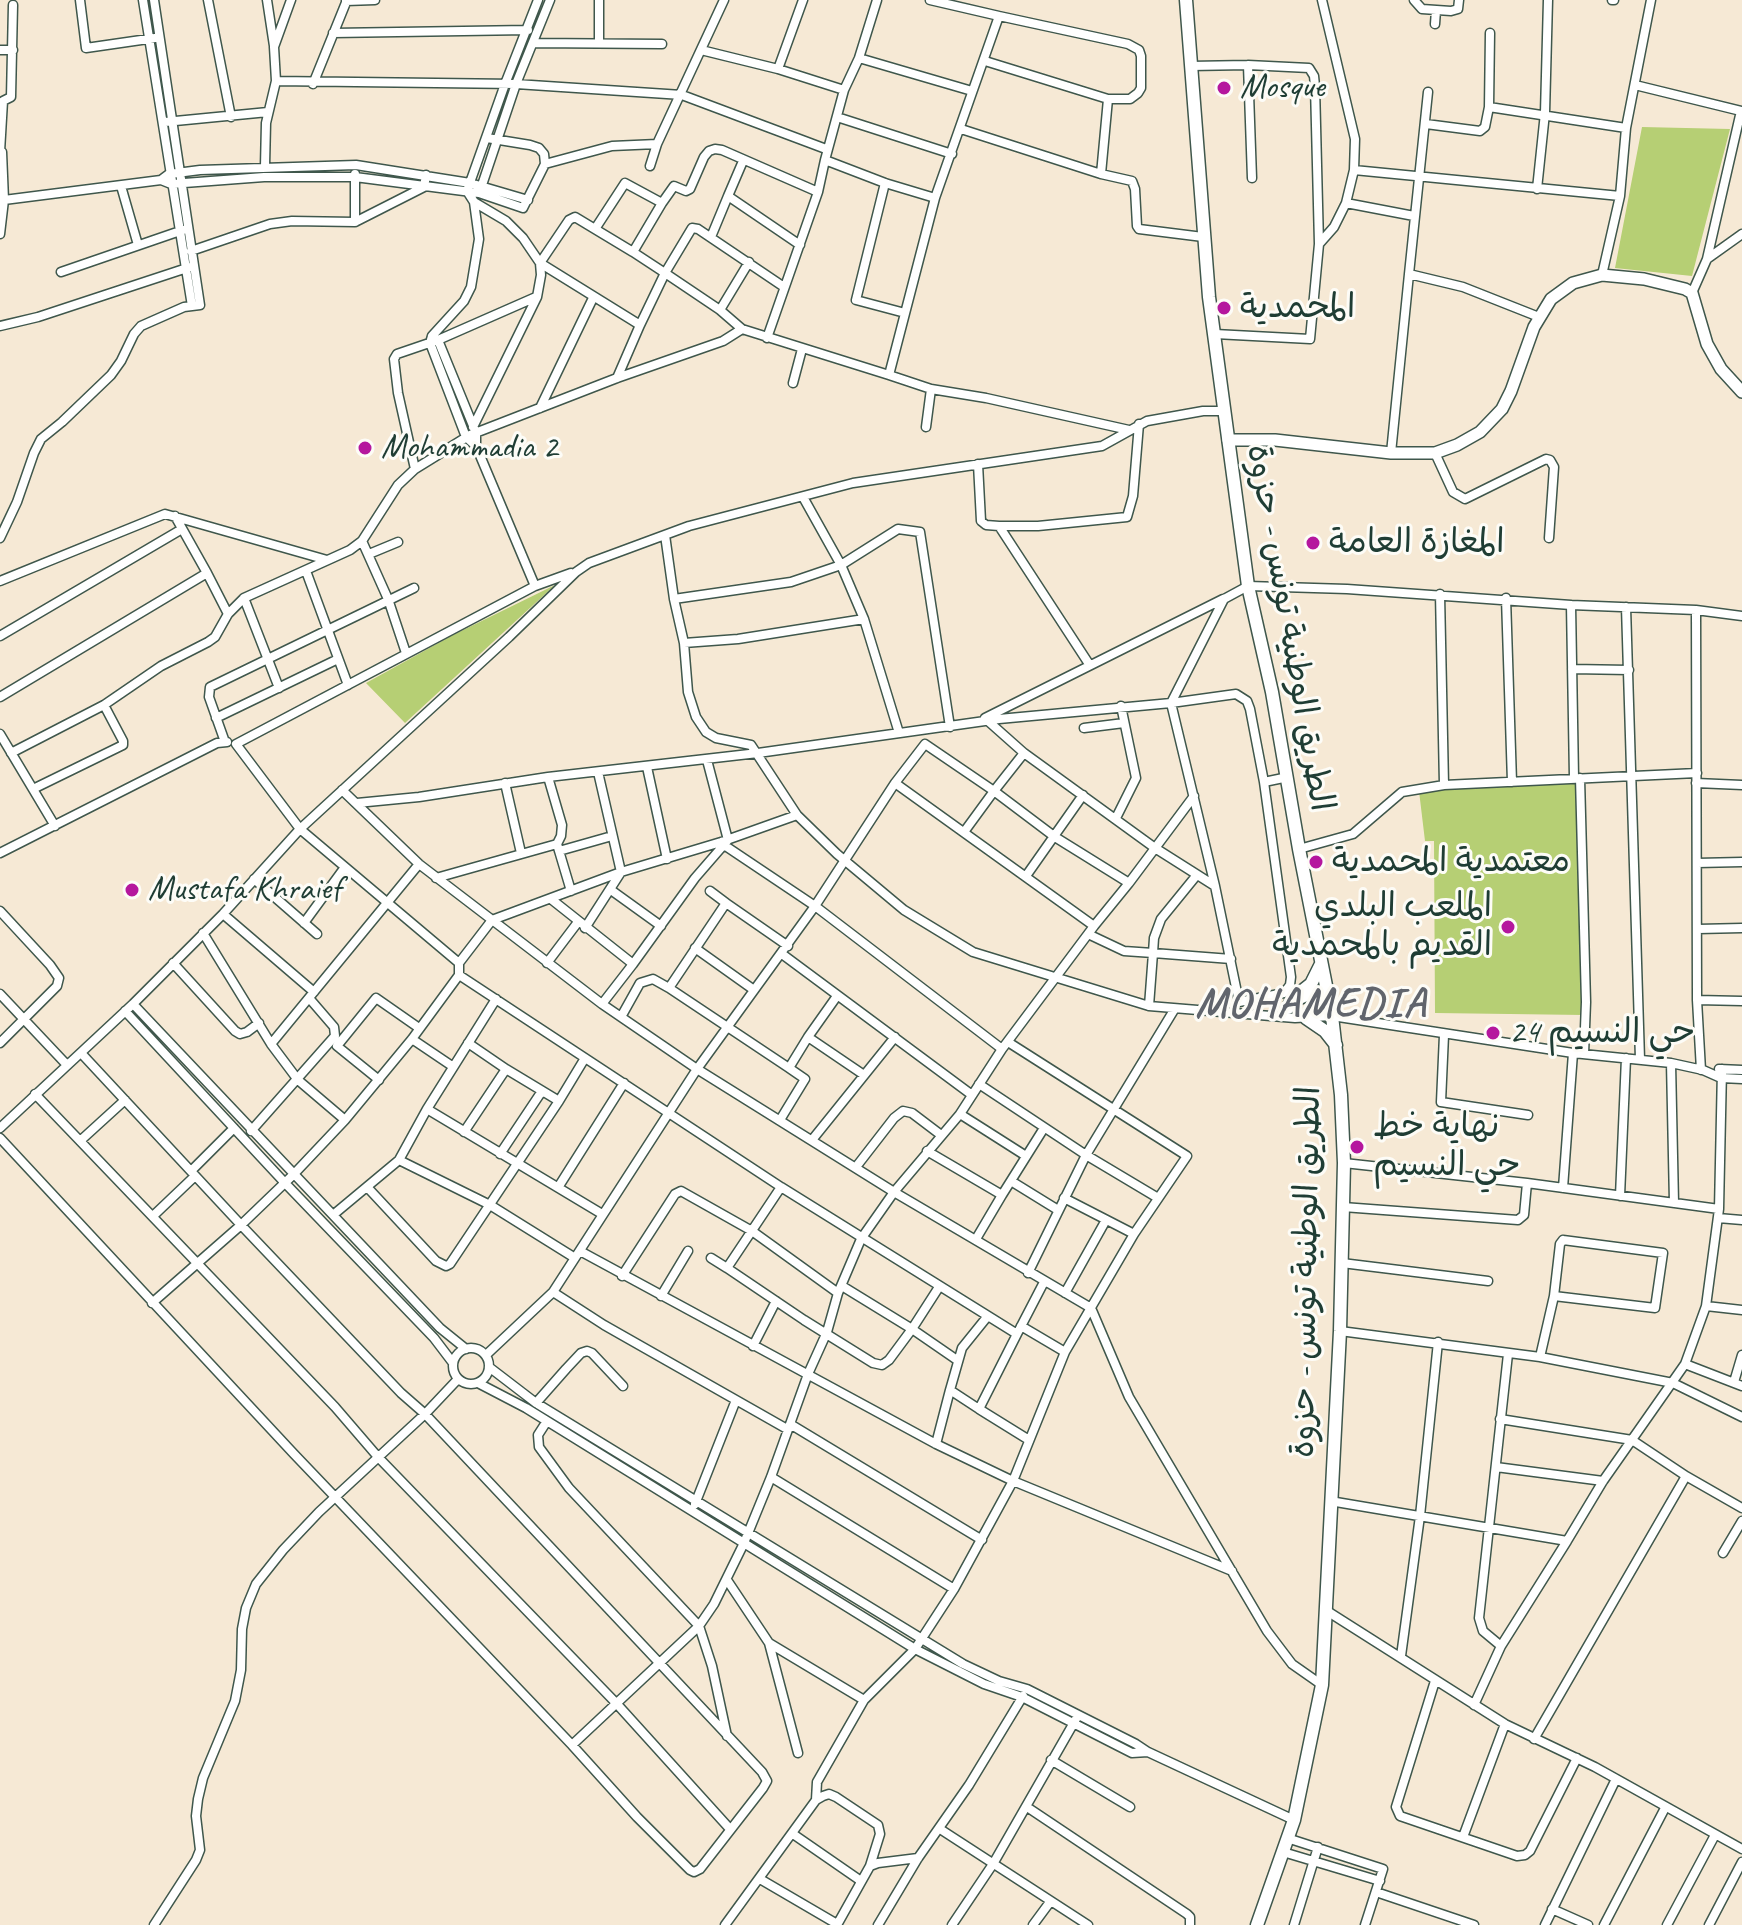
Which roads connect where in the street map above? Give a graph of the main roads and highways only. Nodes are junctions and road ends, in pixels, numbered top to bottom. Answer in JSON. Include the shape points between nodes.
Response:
{"nodes":[{"id":1,"x":1186,"y":0,"type":"edge"},
{"id":2,"x":1321,"y":964,"type":"junction"},
{"id":3,"x":1284,"y":1012,"type":"road end"},
{"id":4,"x":1306,"y":1018,"type":"road end"},
{"id":5,"x":1336,"y":1045,"type":"junction"},
{"id":6,"x":1257,"y":1925,"type":"edge"}],
"edges":[{"from":1,"to":2,"type":"main road","name":"الطريق الوطنية تونس - حزوة","via":[[1203,237],[1248,586]]},
{"from":2,"to":3,"type":"main road","via":[[1311,984]]},
{"from":2,"to":5,"type":"main road","name":"الطريق الوطنية تونس - حزوة"},
{"from":4,"to":5,"type":"main road"},
{"from":5,"to":6,"type":"main road","name":"الطريق الوطنية تونس - حزوة","via":[[1344,1163],[1342,1263],[1322,1685],[1294,1820]]}]}
